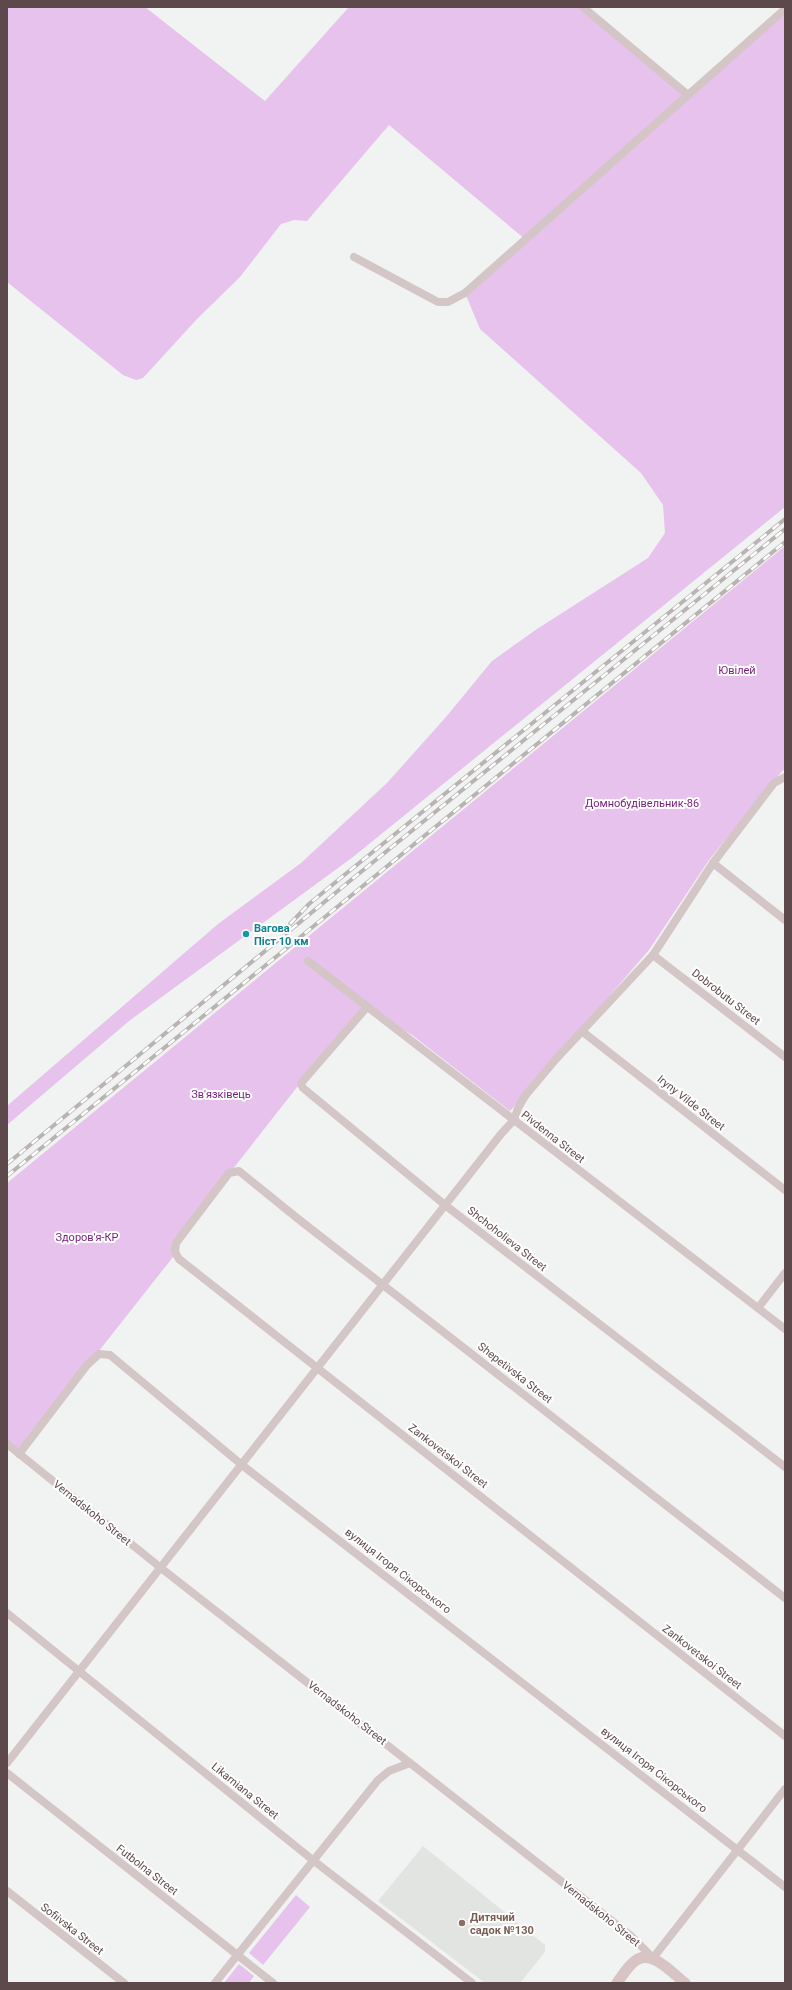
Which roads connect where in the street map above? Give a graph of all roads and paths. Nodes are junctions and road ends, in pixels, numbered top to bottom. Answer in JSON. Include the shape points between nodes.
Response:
{"nodes":[{"id":1,"x":583,"y":7,"type":"edge"},
{"id":2,"x":785,"y":9,"type":"edge"},
{"id":3,"x":688,"y":95,"type":"junction"},
{"id":4,"x":354,"y":256,"type":"dead end"},
{"id":5,"x":785,"y":777,"type":"edge"},
{"id":6,"x":713,"y":863,"type":"junction"},
{"id":7,"x":785,"y":920,"type":"edge"},
{"id":8,"x":653,"y":955,"type":"junction"},
{"id":9,"x":308,"y":961,"type":"dead end"},
{"id":10,"x":367,"y":1007,"type":"junction"},
{"id":11,"x":582,"y":1032,"type":"junction"},
{"id":12,"x":785,"y":1057,"type":"edge"},
{"id":13,"x":514,"y":1120,"type":"junction"},
{"id":14,"x":229,"y":1173,"type":"joint"},
{"id":15,"x":785,"y":1190,"type":"edge"},
{"id":16,"x":445,"y":1206,"type":"junction"},
{"id":17,"x":785,"y":1273,"type":"edge"},
{"id":18,"x":383,"y":1284,"type":"junction"},
{"id":19,"x":758,"y":1308,"type":"junction"},
{"id":20,"x":785,"y":1329,"type":"edge"},
{"id":21,"x":317,"y":1367,"type":"junction"},
{"id":22,"x":7,"y":1444,"type":"edge"},
{"id":23,"x":19,"y":1454,"type":"junction"},
{"id":24,"x":242,"y":1465,"type":"junction"},
{"id":25,"x":785,"y":1467,"type":"edge"},
{"id":26,"x":161,"y":1568,"type":"junction"},
{"id":27,"x":785,"y":1598,"type":"edge"},
{"id":28,"x":7,"y":1613,"type":"edge"},
{"id":29,"x":78,"y":1671,"type":"junction"},
{"id":30,"x":785,"y":1736,"type":"edge"},
{"id":31,"x":7,"y":1763,"type":"edge"},
{"id":32,"x":410,"y":1763,"type":"junction"},
{"id":33,"x":7,"y":1773,"type":"edge"},
{"id":34,"x":785,"y":1789,"type":"edge"},
{"id":35,"x":737,"y":1850,"type":"junction"},
{"id":36,"x":314,"y":1861,"type":"junction"},
{"id":37,"x":785,"y":1887,"type":"edge"},
{"id":38,"x":7,"y":1891,"type":"edge"},
{"id":39,"x":238,"y":1955,"type":"junction"},
{"id":40,"x":653,"y":1958,"type":"junction"},
{"id":41,"x":124,"y":1983,"type":"edge"},
{"id":42,"x":215,"y":1983,"type":"edge"},
{"id":43,"x":273,"y":1983,"type":"edge"},
{"id":44,"x":472,"y":1983,"type":"edge"},
{"id":45,"x":617,"y":1983,"type":"edge"},
{"id":46,"x":685,"y":1983,"type":"edge"}],
"edges":[{"from":1,"to":3,"type":"street"},
{"from":2,"to":3,"type":"street"},
{"from":3,"to":4,"type":"street","via":[[493,269],[465,293],[448,302],[428,298]]},
{"from":5,"to":6,"type":"street","via":[[774,783]]},
{"from":6,"to":7,"type":"street"},
{"from":6,"to":8,"type":"street"},
{"from":8,"to":11,"type":"street"},
{"from":8,"to":12,"type":"street","name":"Dobrobutu Street"},
{"from":9,"to":10,"type":"street","name":"Pivdenna Street"},
{"from":10,"to":13,"type":"street","name":"Pivdenna Street"},
{"from":10,"to":16,"type":"street","name":"Shchoholieva Street","via":[[301,1084]]},
{"from":11,"to":13,"type":"street","via":[[525,1096]]},
{"from":11,"to":15,"type":"street","name":"Iryny Vilde Street"},
{"from":13,"to":16,"type":"street"},
{"from":13,"to":19,"type":"street","name":"Pivdenna Street"},
{"from":14,"to":18,"type":"street","name":"Shepetivska Street","via":[[240,1171]]},
{"from":14,"to":21,"type":"street","name":"Zankovetskoi Street","via":[[176,1243],[174,1252],[179,1259]]},
{"from":16,"to":18,"type":"street"},
{"from":16,"to":25,"type":"street","name":"Shchoholieva Street"},
{"from":17,"to":19,"type":"street"},
{"from":18,"to":21,"type":"street"},
{"from":18,"to":27,"type":"street","name":"Shepetivska Street"},
{"from":19,"to":20,"type":"street","name":"Pivdenna Street"},
{"from":21,"to":24,"type":"street"},
{"from":21,"to":30,"type":"street","name":"Zankovetskoi Street"},
{"from":22,"to":23,"type":"street","name":"Vernadskoho Street"},
{"from":23,"to":24,"type":"street","name":"вулиця Ігоря Сікорського","via":[[87,1365],[95,1357],[103,1354],[110,1355]]},
{"from":23,"to":26,"type":"street","name":"Vernadskoho Street"},
{"from":24,"to":26,"type":"street"},
{"from":24,"to":35,"type":"street","name":"вулиця Ігоря Сікорського"},
{"from":26,"to":29,"type":"street"},
{"from":26,"to":32,"type":"street","name":"Vernadskoho Street"},
{"from":28,"to":29,"type":"street","name":"Likarniana Street"},
{"from":29,"to":31,"type":"street"},
{"from":29,"to":36,"type":"street","name":"Likarniana Street"},
{"from":32,"to":36,"type":"street","via":[[389,1771],[378,1780]]},
{"from":32,"to":40,"type":"street","name":"Vernadskoho Street","via":[[631,1936]]},
{"from":33,"to":39,"type":"street","name":"Futbolna Street"},
{"from":34,"to":35,"type":"street"},
{"from":35,"to":37,"type":"street","name":"вулиця Ігоря Сікорського"},
{"from":35,"to":40,"type":"street"},
{"from":36,"to":39,"type":"street"},
{"from":36,"to":44,"type":"street","name":"Likarniana Street"},
{"from":38,"to":41,"type":"street","name":"Sofiivska Street"},
{"from":39,"to":42,"type":"street"},
{"from":39,"to":43,"type":"street","name":"Futbolna Street"},
{"from":40,"to":45,"type":"street","via":[[638,1958]]},
{"from":40,"to":46,"type":"street","name":"Vernadskoho Street"}]}
